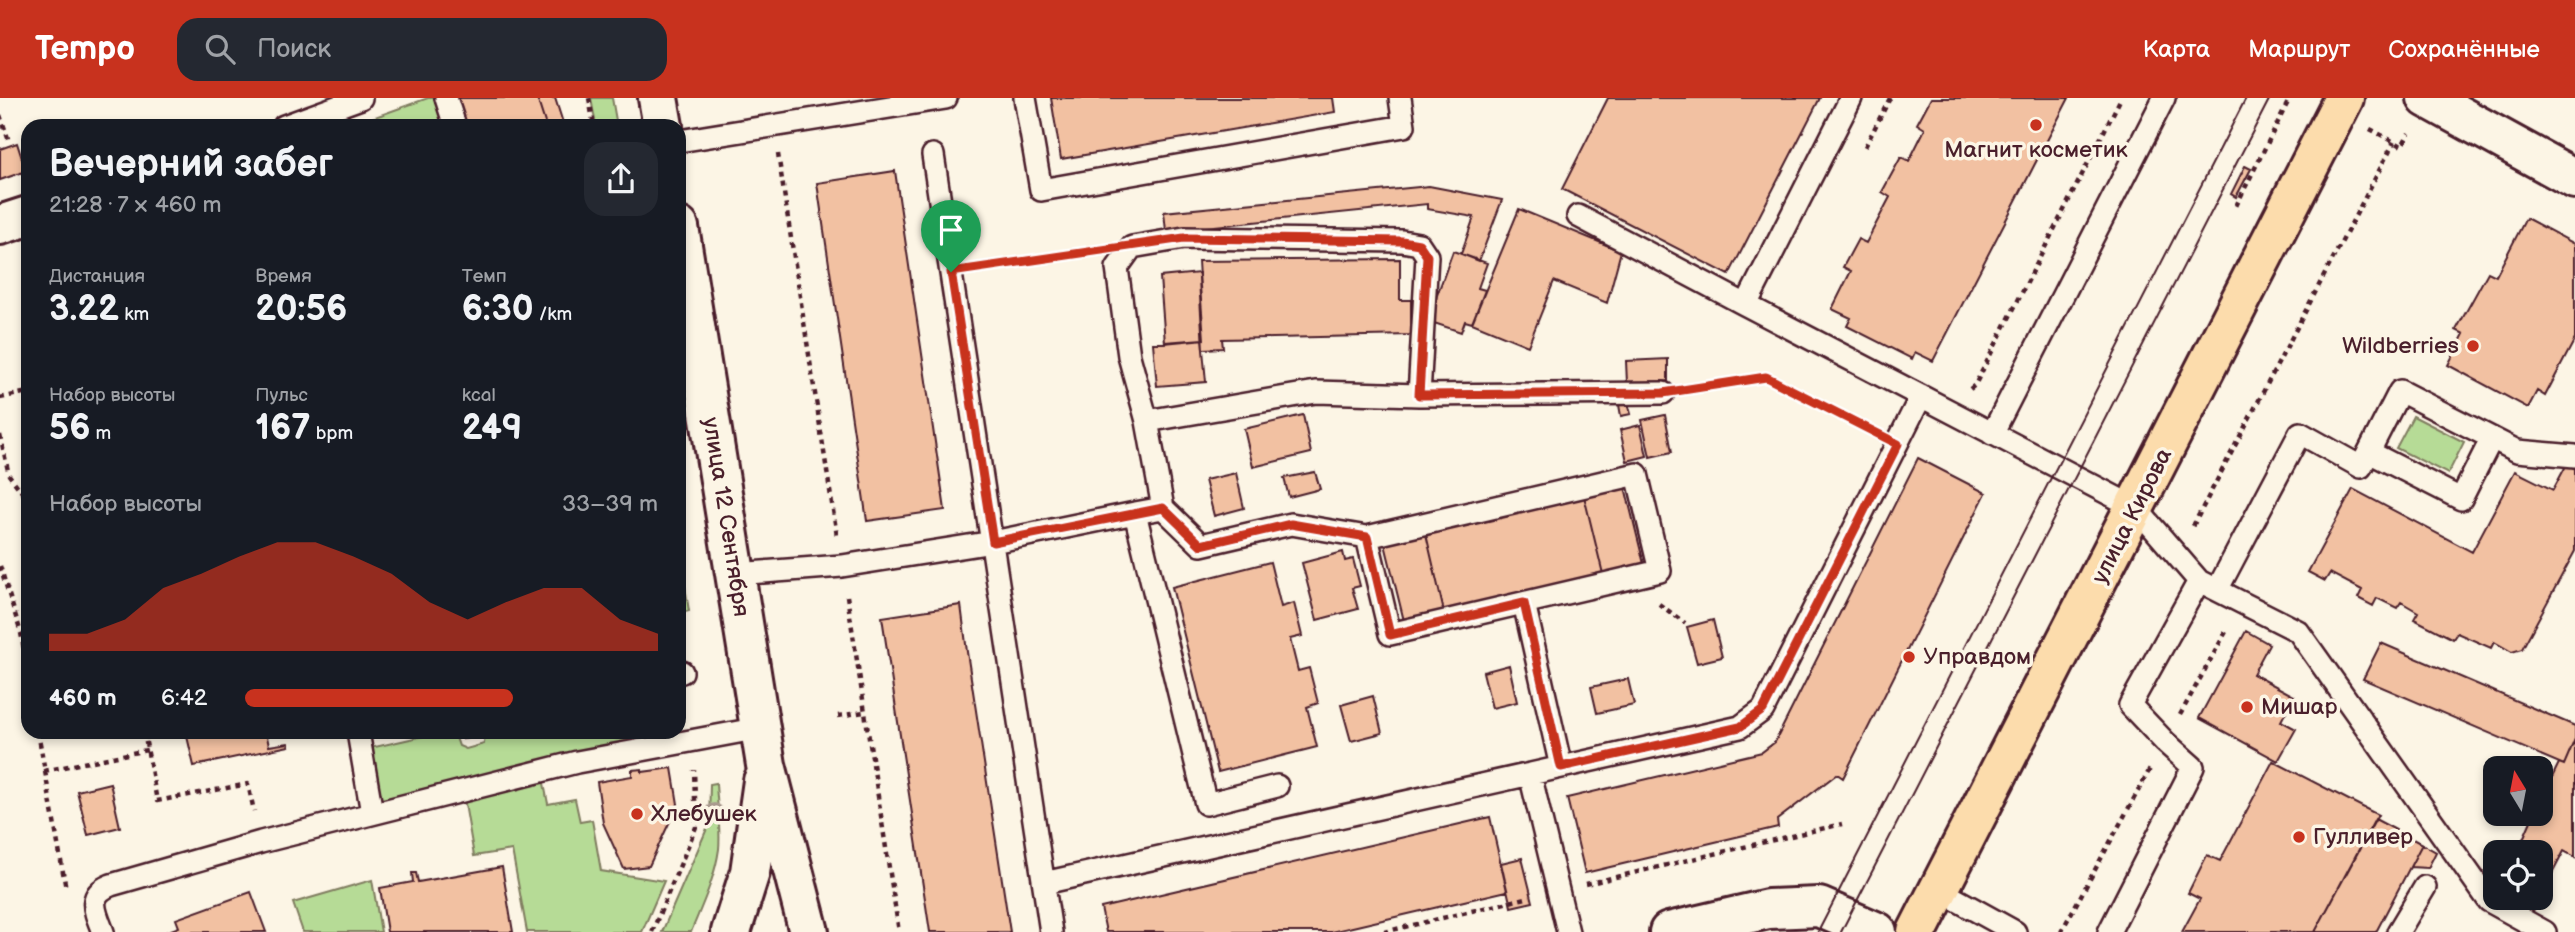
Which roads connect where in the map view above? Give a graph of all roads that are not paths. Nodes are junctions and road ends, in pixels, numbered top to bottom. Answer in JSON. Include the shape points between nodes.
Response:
{"nodes":[{"id":1,"x":361,"y":98,"type":"edge"},
{"id":2,"x":446,"y":98,"type":"edge"},
{"id":3,"x":658,"y":98,"type":"edge"},
{"id":4,"x":946,"y":98,"type":"edge"},
{"id":5,"x":1025,"y":98,"type":"edge"},
{"id":6,"x":1400,"y":98,"type":"edge"},
{"id":7,"x":1851,"y":98,"type":"edge"},
{"id":8,"x":2164,"y":98,"type":"edge"},
{"id":9,"x":2344,"y":98,"type":"edge"},
{"id":10,"x":2427,"y":98,"type":"edge"},
{"id":11,"x":303,"y":119,"type":"edge"},
{"id":12,"x":453,"y":119,"type":"edge"},
{"id":13,"x":662,"y":119,"type":"edge"},
{"id":14,"x":686,"y":140,"type":"edge"},
{"id":15,"x":933,"y":155,"type":"dead end"},
{"id":16,"x":2575,"y":179,"type":"edge"},
{"id":17,"x":1578,"y":216,"type":"dead end"},
{"id":18,"x":21,"y":218,"type":"edge"},
{"id":19,"x":0,"y":225,"type":"edge"},
{"id":20,"x":686,"y":270,"type":"edge"},
{"id":21,"x":1746,"y":304,"type":"junction"},
{"id":22,"x":1663,"y":393,"type":"road end"},
{"id":23,"x":1419,"y":395,"type":"junction"},
{"id":24,"x":1921,"y":396,"type":"junction"},
{"id":25,"x":1147,"y":421,"type":"junction"},
{"id":26,"x":1992,"y":434,"type":"junction"},
{"id":27,"x":2492,"y":438,"type":"junction"},
{"id":28,"x":2369,"y":452,"type":"junction"},
{"id":29,"x":2575,"y":456,"type":"edge"},
{"id":30,"x":1163,"y":508,"type":"junction"},
{"id":31,"x":2136,"y":508,"type":"junction"},
{"id":32,"x":1135,"y":513,"type":"junction"},
{"id":33,"x":1367,"y":537,"type":"junction"},
{"id":34,"x":993,"y":542,"type":"junction"},
{"id":35,"x":736,"y":574,"type":"junction"},
{"id":36,"x":2208,"y":585,"type":"junction"},
{"id":37,"x":1524,"y":603,"type":"junction"},
{"id":38,"x":760,"y":728,"type":"junction"},
{"id":39,"x":359,"y":739,"type":"edge"},
{"id":40,"x":766,"y":765,"type":"junction"},
{"id":41,"x":1561,"y":767,"type":"junction"},
{"id":42,"x":1530,"y":774,"type":"junction"},
{"id":43,"x":1277,"y":786,"type":"dead end"},
{"id":44,"x":372,"y":813,"type":"junction"},
{"id":45,"x":1044,"y":883,"type":"junction"},
{"id":46,"x":2425,"y":887,"type":"dead end"},
{"id":47,"x":1939,"y":890,"type":"junction"},
{"id":48,"x":103,"y":932,"type":"edge"},
{"id":49,"x":731,"y":932,"type":"edge"},
{"id":50,"x":809,"y":932,"type":"edge"},
{"id":51,"x":1051,"y":932,"type":"edge"},
{"id":52,"x":1568,"y":932,"type":"edge"},
{"id":53,"x":1668,"y":932,"type":"edge"},
{"id":54,"x":1877,"y":932,"type":"edge"},
{"id":55,"x":1917,"y":932,"type":"edge"},
{"id":56,"x":2015,"y":932,"type":"edge"},
{"id":57,"x":2109,"y":932,"type":"edge"},
{"id":58,"x":2398,"y":932,"type":"edge"},
{"id":59,"x":2545,"y":932,"type":"edge"}],
"edges":[{"from":1,"to":11,"type":"lane"},
{"from":2,"to":12,"type":"lane"},
{"from":3,"to":13,"type":"main road"},
{"from":4,"to":14,"type":"lane"},
{"from":5,"to":6,"type":"lane","via":[[1041,190],[1404,126]]},
{"from":7,"to":21,"type":"lane"},
{"from":8,"to":26,"type":"lane"},
{"from":9,"to":31,"type":"main road","name":"улица Кирова"},
{"from":10,"to":16,"type":"main road"},
{"from":15,"to":34,"type":"lane"},
{"from":17,"to":21,"type":"lane"},
{"from":18,"to":19,"type":"main road"},
{"from":20,"to":35,"type":"main road","name":"улица 12 Сентября"},
{"from":21,"to":24,"type":"lane"},
{"from":22,"to":23,"type":"lane"},
{"from":23,"to":25,"type":"lane","via":[[1316,392]]},
{"from":23,"to":25,"type":"lane","via":[[1427,256],[1419,244],[1184,238],[1132,247],[1117,268],[1129,356]]},
{"from":24,"to":26,"type":"lane"},
{"from":24,"to":41,"type":"lane","via":[[1763,710],[1740,727]]},
{"from":25,"to":30,"type":"lane"},
{"from":26,"to":31,"type":"lane"},
{"from":27,"to":28,"type":"lane","via":[[2400,391]]},
{"from":27,"to":28,"type":"lane","via":[[2461,499]]},
{"from":27,"to":29,"type":"lane","via":[[2517,451]]},
{"from":28,"to":36,"type":"lane","via":[[2361,467],[2300,433]]},
{"from":30,"to":32,"type":"lane"},
{"from":30,"to":33,"type":"lane","via":[[1201,545],[1291,524]]},
{"from":31,"to":36,"type":"lane"},
{"from":31,"to":47,"type":"main road","name":"улица Кирова"},
{"from":32,"to":34,"type":"lane"},
{"from":32,"to":43,"type":"lane","via":[[1206,804]]},
{"from":33,"to":37,"type":"lane","via":[[1390,635]]},
{"from":33,"to":37,"type":"lane","via":[[1637,474],[1660,571]]},
{"from":34,"to":35,"type":"lane","via":[[842,566]]},
{"from":34,"to":45,"type":"lane"},
{"from":35,"to":38,"type":"main road","name":"улица 12 Сентября"},
{"from":36,"to":57,"type":"lane","via":[[2130,705],[2193,767]]},
{"from":36,"to":59,"type":"lane","via":[[2298,631],[2489,901]]},
{"from":37,"to":41,"type":"lane"},
{"from":38,"to":40,"type":"main road","name":"улица 12 Сентября"},
{"from":38,"to":44,"type":"lane","via":[[577,762]]},
{"from":39,"to":44,"type":"lane"},
{"from":40,"to":49,"type":"main road","name":"улица 12 Сентября","via":[[750,872]]},
{"from":40,"to":50,"type":"main road","name":"улица 12 Сентября"},
{"from":41,"to":42,"type":"lane"},
{"from":42,"to":45,"type":"lane"},
{"from":42,"to":52,"type":"lane"},
{"from":44,"to":48,"type":"lane","via":[[101,889],[94,900]]},
{"from":45,"to":51,"type":"lane"},
{"from":46,"to":58,"type":"lane"},
{"from":47,"to":55,"type":"main road","name":"улица Кирова"},
{"from":47,"to":56,"type":"lane"},
{"from":53,"to":54,"type":"main road","via":[[1768,909],[1819,907]]}]}
